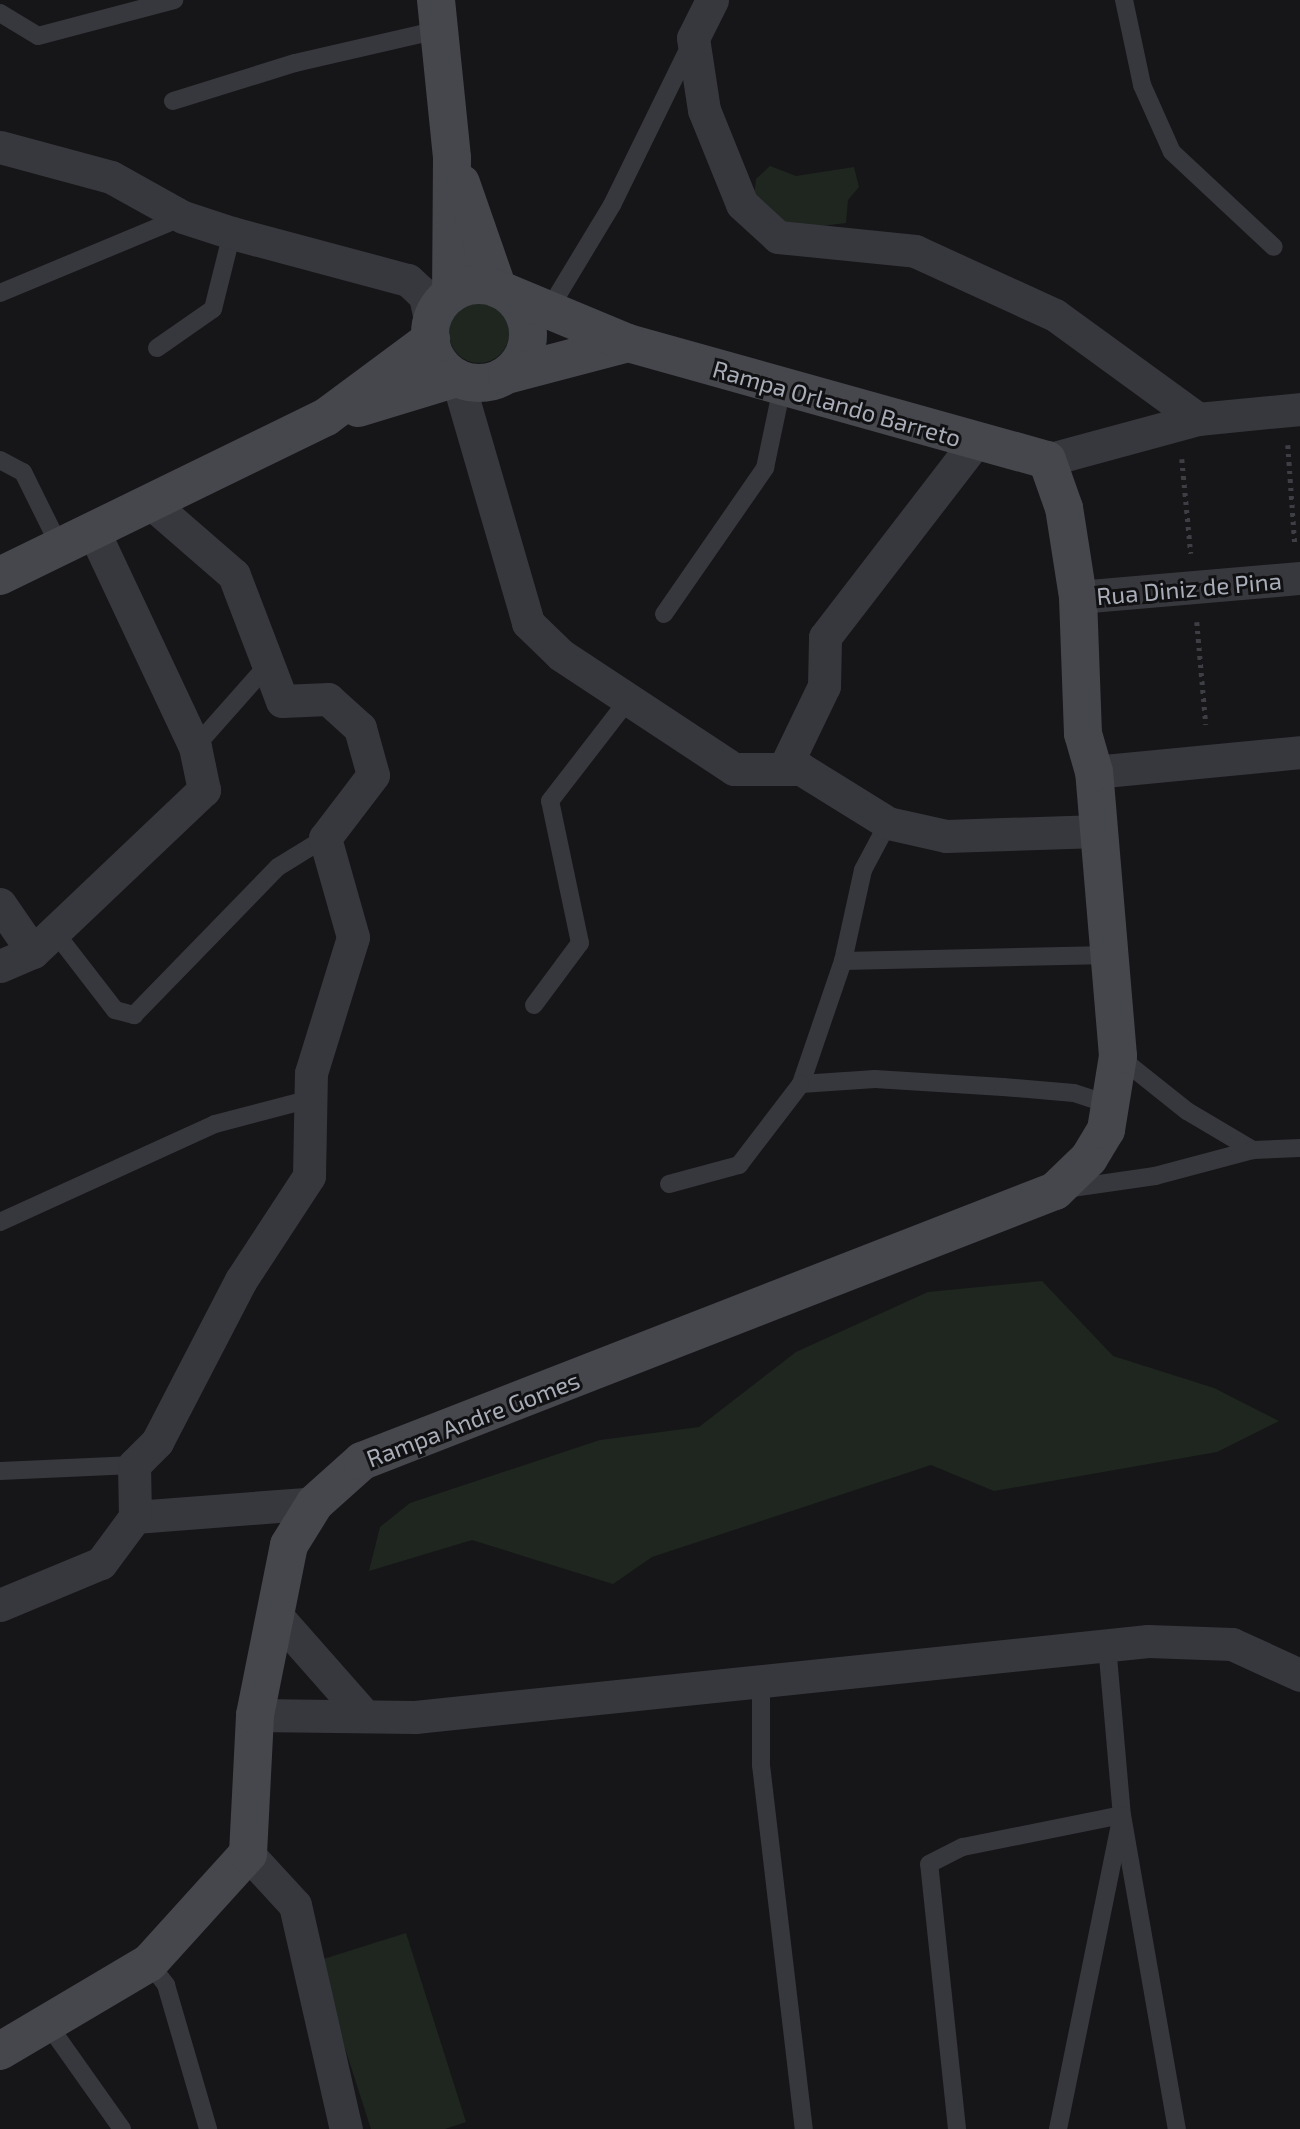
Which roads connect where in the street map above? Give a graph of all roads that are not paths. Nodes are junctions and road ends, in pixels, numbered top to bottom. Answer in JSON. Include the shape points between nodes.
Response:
{"nodes":[{"id":1,"x":174,"y":0,"type":"edge"},
{"id":2,"x":712,"y":0,"type":"edge"},
{"id":3,"x":1124,"y":0,"type":"edge"},
{"id":4,"x":0,"y":13,"type":"edge"},
{"id":5,"x":437,"y":15,"type":"edge"},
{"id":6,"x":693,"y":38,"type":"junction"},
{"id":7,"x":173,"y":101,"type":"dead end"},
{"id":8,"x":0,"y":147,"type":"edge"},
{"id":9,"x":452,"y":158,"type":"junction"},
{"id":10,"x":183,"y":217,"type":"junction"},
{"id":11,"x":232,"y":233,"type":"junction"},
{"id":12,"x":1274,"y":247,"type":"dead end"},
{"id":13,"x":498,"y":289,"type":"junction"},
{"id":14,"x":0,"y":293,"type":"edge"},
{"id":15,"x":548,"y":311,"type":"junction"},
{"id":16,"x":438,"y":319,"type":"junction"},
{"id":17,"x":628,"y":343,"type":"junction"},
{"id":18,"x":157,"y":348,"type":"dead end"},
{"id":19,"x":507,"y":375,"type":"junction"},
{"id":20,"x":457,"y":378,"type":"junction"},
{"id":21,"x":782,"y":387,"type":"junction"},
{"id":22,"x":1293,"y":410,"type":"edge"},
{"id":23,"x":326,"y":418,"type":"junction"},
{"id":24,"x":1198,"y":419,"type":"junction"},
{"id":25,"x":975,"y":442,"type":"junction"},
{"id":26,"x":0,"y":460,"type":"edge"},
{"id":27,"x":1047,"y":460,"type":"junction"},
{"id":28,"x":150,"y":502,"type":"junction"},
{"id":29,"x":77,"y":538,"type":"junction"},
{"id":30,"x":0,"y":576,"type":"edge"},
{"id":31,"x":1299,"y":578,"type":"edge"},
{"id":32,"x":1078,"y":597,"type":"junction"},
{"id":33,"x":664,"y":614,"type":"dead end"},
{"id":34,"x":265,"y":668,"type":"junction"},
{"id":35,"x":628,"y":699,"type":"junction"},
{"id":36,"x":195,"y":747,"type":"junction"},
{"id":37,"x":1300,"y":752,"type":"edge"},
{"id":38,"x":785,"y":767,"type":"junction"},
{"id":39,"x":1094,"y":772,"type":"junction"},
{"id":40,"x":888,"y":822,"type":"junction"},
{"id":41,"x":1099,"y":831,"type":"junction"},
{"id":42,"x":326,"y":838,"type":"junction"},
{"id":43,"x":0,"y":904,"type":"edge"},
{"id":44,"x":43,"y":941,"type":"junction"},
{"id":45,"x":1110,"y":956,"type":"junction"},
{"id":46,"x":843,"y":961,"type":"junction"},
{"id":47,"x":0,"y":966,"type":"edge"},
{"id":48,"x":534,"y":1005,"type":"dead end"},
{"id":49,"x":1118,"y":1056,"type":"junction"},
{"id":50,"x":801,"y":1084,"type":"junction"},
{"id":51,"x":310,"y":1099,"type":"junction"},
{"id":52,"x":1112,"y":1105,"type":"junction"},
{"id":53,"x":1300,"y":1148,"type":"edge"},
{"id":54,"x":1253,"y":1150,"type":"junction"},
{"id":55,"x":669,"y":1184,"type":"dead end"},
{"id":56,"x":1055,"y":1191,"type":"junction"},
{"id":57,"x":0,"y":1222,"type":"edge"},
{"id":58,"x":134,"y":1465,"type":"junction"},
{"id":59,"x":0,"y":1471,"type":"edge"},
{"id":60,"x":315,"y":1503,"type":"junction"},
{"id":61,"x":135,"y":1517,"type":"junction"},
{"id":62,"x":0,"y":1605,"type":"edge"},
{"id":63,"x":275,"y":1613,"type":"junction"},
{"id":64,"x":1107,"y":1645,"type":"junction"},
{"id":65,"x":1300,"y":1675,"type":"edge"},
{"id":66,"x":761,"y":1678,"type":"junction"},
{"id":67,"x":256,"y":1715,"type":"junction"},
{"id":68,"x":364,"y":1715,"type":"junction"},
{"id":69,"x":1122,"y":1815,"type":"junction"},
{"id":70,"x":248,"y":1854,"type":"junction"},
{"id":71,"x":149,"y":1963,"type":"junction"},
{"id":72,"x":47,"y":2023,"type":"junction"},
{"id":73,"x":0,"y":2051,"type":"edge"},
{"id":74,"x":122,"y":2129,"type":"edge"},
{"id":75,"x":208,"y":2129,"type":"edge"},
{"id":76,"x":346,"y":2129,"type":"edge"},
{"id":77,"x":804,"y":2129,"type":"edge"},
{"id":78,"x":957,"y":2129,"type":"edge"},
{"id":79,"x":1058,"y":2129,"type":"edge"},
{"id":80,"x":1177,"y":2129,"type":"edge"}],
"edges":[{"from":1,"to":4,"type":"lane","via":[[37,36]]},
{"from":2,"to":6,"type":"street"},
{"from":3,"to":12,"type":"lane","via":[[1142,85],[1172,152]]},
{"from":5,"to":7,"type":"lane"},
{"from":5,"to":9,"type":"street"},
{"from":6,"to":15,"type":"lane","via":[[625,181]]},
{"from":6,"to":24,"type":"street","via":[[704,110],[742,204],[779,237],[915,251],[1055,315]]},
{"from":8,"to":10,"type":"street","via":[[111,177]]},
{"from":9,"to":13,"type":"street"},
{"from":9,"to":16,"type":"street"},
{"from":10,"to":11,"type":"street"},
{"from":10,"to":14,"type":"lane"},
{"from":11,"to":16,"type":"street","via":[[408,280],[425,296]]},
{"from":11,"to":18,"type":"lane","via":[[213,309]]},
{"from":13,"to":15,"type":"street","name":"Rampa Orlando Barreto"},
{"from":13,"to":16,"type":"street","via":[[474,285]]},
{"from":13,"to":19,"type":"street","via":[[519,306],[528,335],[519,364]]},
{"from":15,"to":17,"type":"street","name":"Rampa Orlando Barreto"},
{"from":16,"to":20,"type":"street","via":[[435,354]]},
{"from":16,"to":23,"type":"street"},
{"from":17,"to":19,"type":"street"},
{"from":17,"to":21,"type":"street","name":"Rampa Orlando Barreto"},
{"from":19,"to":20,"type":"street","via":[[480,383]]},
{"from":20,"to":23,"type":"street"},
{"from":20,"to":35,"type":"street","via":[[528,622],[561,655]]},
{"from":21,"to":25,"type":"street","name":"Rampa Orlando Barreto"},
{"from":21,"to":33,"type":"lane","via":[[765,468]]},
{"from":22,"to":24,"type":"street"},
{"from":23,"to":28,"type":"street"},
{"from":24,"to":27,"type":"street"},
{"from":25,"to":27,"type":"street","name":"Rampa Orlando Barreto"},
{"from":25,"to":38,"type":"street","via":[[825,638],[824,686]]},
{"from":26,"to":29,"type":"lane","via":[[23,472]]},
{"from":27,"to":32,"type":"street","name":"Rampa Andre Gomes","via":[[1064,508]]},
{"from":28,"to":29,"type":"street"},
{"from":28,"to":34,"type":"street","via":[[234,575]]},
{"from":29,"to":30,"type":"street"},
{"from":29,"to":36,"type":"street"},
{"from":31,"to":32,"type":"street","name":"Rua Diniz de Pina"},
{"from":32,"to":39,"type":"street","name":"Rampa Andre Gomes","via":[[1083,734]]},
{"from":34,"to":36,"type":"lane"},
{"from":34,"to":42,"type":"street","via":[[282,701],[328,699],[360,728],[373,775]]},
{"from":35,"to":38,"type":"street","via":[[734,769]]},
{"from":35,"to":48,"type":"lane","via":[[550,802],[580,943]]},
{"from":36,"to":44,"type":"street","via":[[204,790]]},
{"from":37,"to":39,"type":"street"},
{"from":38,"to":40,"type":"street","via":[[801,769]]},
{"from":39,"to":41,"type":"street","name":"Rampa Andre Gomes"},
{"from":40,"to":41,"type":"street","via":[[946,836]]},
{"from":40,"to":46,"type":"lane","via":[[863,870]]},
{"from":41,"to":45,"type":"street","name":"Rampa Andre Gomes"},
{"from":42,"to":44,"type":"lane","via":[[278,867],[134,1015],[114,1010]]},
{"from":42,"to":51,"type":"street","via":[[353,937],[311,1073]]},
{"from":43,"to":44,"type":"street"},
{"from":44,"to":47,"type":"street"},
{"from":45,"to":46,"type":"lane"},
{"from":45,"to":49,"type":"street","name":"Rampa Andre Gomes"},
{"from":46,"to":50,"type":"lane"},
{"from":49,"to":52,"type":"street","name":"Rampa Andre Gomes"},
{"from":49,"to":54,"type":"lane","via":[[1187,1111]]},
{"from":50,"to":52,"type":"lane","via":[[876,1079],[1003,1087],[1074,1093]]},
{"from":50,"to":55,"type":"lane","via":[[739,1165]]},
{"from":51,"to":57,"type":"lane","via":[[215,1124]]},
{"from":51,"to":58,"type":"street","via":[[309,1176],[241,1280],[157,1442]]},
{"from":52,"to":56,"type":"street","name":"Rampa Andre Gomes","via":[[1089,1158]]},
{"from":53,"to":54,"type":"lane"},
{"from":54,"to":56,"type":"lane","via":[[1155,1176]]},
{"from":56,"to":60,"type":"street","name":"Rampa Andre Gomes","via":[[362,1461]]},
{"from":58,"to":59,"type":"lane"},
{"from":58,"to":61,"type":"street"},
{"from":60,"to":61,"type":"street"},
{"from":60,"to":63,"type":"street","name":"Rampa Andre Gomes","via":[[289,1545]]},
{"from":61,"to":62,"type":"street","via":[[101,1563]]},
{"from":63,"to":67,"type":"street","name":"Rampa Andre Gomes"},
{"from":63,"to":68,"type":"street"},
{"from":64,"to":65,"type":"street","via":[[1232,1644]]},
{"from":64,"to":66,"type":"street"},
{"from":64,"to":69,"type":"lane"},
{"from":66,"to":68,"type":"street","via":[[415,1717]]},
{"from":66,"to":77,"type":"lane","via":[[761,1765]]},
{"from":67,"to":68,"type":"street"},
{"from":67,"to":70,"type":"street","name":"Rampa Andre Gomes"},
{"from":69,"to":78,"type":"lane","via":[[963,1847],[929,1864],[934,1955]]},
{"from":69,"to":79,"type":"lane"},
{"from":69,"to":80,"type":"lane"},
{"from":70,"to":71,"type":"street"},
{"from":70,"to":76,"type":"street","via":[[295,1905]]},
{"from":71,"to":72,"type":"street"},
{"from":71,"to":75,"type":"lane","via":[[166,1985]]},
{"from":72,"to":73,"type":"street"},
{"from":72,"to":74,"type":"lane"}]}
